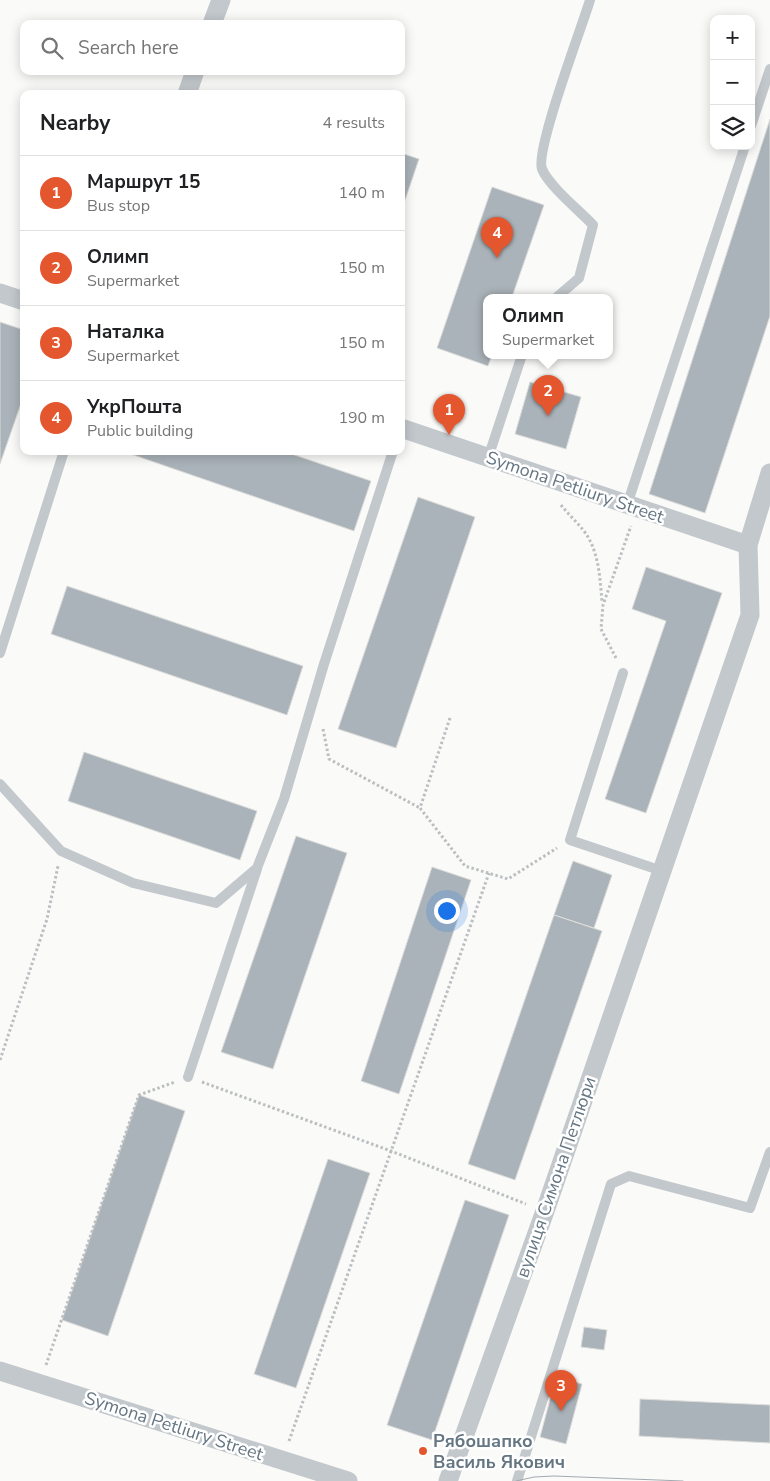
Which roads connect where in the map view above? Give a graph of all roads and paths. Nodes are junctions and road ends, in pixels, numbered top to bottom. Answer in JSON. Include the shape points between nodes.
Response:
{"nodes":[{"id":1,"x":221,"y":0,"type":"edge"},
{"id":2,"x":590,"y":0,"type":"edge"},
{"id":3,"x":214,"y":20,"type":"edge"},
{"id":4,"x":770,"y":69,"type":"edge"},
{"id":5,"x":194,"y":75,"type":"edge"},
{"id":6,"x":188,"y":90,"type":"edge"},
{"id":7,"x":755,"y":114,"type":"edge"},
{"id":8,"x":744,"y":150,"type":"edge"},
{"id":9,"x":0,"y":293,"type":"edge"},
{"id":10,"x":560,"y":294,"type":"edge"},
{"id":11,"x":20,"y":300,"type":"edge"},
{"id":12,"x":521,"y":359,"type":"edge"},
{"id":13,"x":405,"y":429,"type":"edge"},
{"id":14,"x":63,"y":455,"type":"edge"},
{"id":15,"x":392,"y":455,"type":"edge"},
{"id":16,"x":488,"y":458,"type":"junction"},
{"id":17,"x":770,"y":472,"type":"edge"},
{"id":18,"x":543,"y":476,"type":"junction"},
{"id":19,"x":632,"y":507,"type":"junction"},
{"id":20,"x":748,"y":545,"type":"junction"},
{"id":21,"x":602,"y":605,"type":"junction"},
{"id":22,"x":0,"y":653,"type":"edge"},
{"id":23,"x":623,"y":673,"type":"joint"},
{"id":24,"x":316,"y":690,"type":"junction"},
{"id":25,"x":450,"y":718,"type":"dead end"},
{"id":26,"x":0,"y":784,"type":"edge"},
{"id":27,"x":420,"y":808,"type":"junction"},
{"id":28,"x":570,"y":840,"type":"junction"},
{"id":29,"x":61,"y":851,"type":"junction"},
{"id":30,"x":257,"y":868,"type":"junction"},
{"id":31,"x":662,"y":871,"type":"junction"},
{"id":32,"x":489,"y":873,"type":"junction"},
{"id":33,"x":0,"y":1060,"type":"edge"},
{"id":34,"x":188,"y":1077,"type":"junction"},
{"id":35,"x":391,"y":1151,"type":"junction"},
{"id":36,"x":770,"y":1152,"type":"edge"},
{"id":37,"x":545,"y":1211,"type":"junction"},
{"id":38,"x":0,"y":1371,"type":"edge"},
{"id":39,"x":39,"y":1383,"type":"junction"},
{"id":40,"x":280,"y":1460,"type":"junction"},
{"id":41,"x":348,"y":1481,"type":"edge"},
{"id":42,"x":448,"y":1481,"type":"edge"},
{"id":43,"x":517,"y":1481,"type":"edge"}],
"edges":[{"from":1,"to":3,"type":"street"},
{"from":2,"to":10,"type":"lane","via":[[551,118],[542,156],[542,168],[553,184],[593,225],[579,278]]},
{"from":4,"to":7,"type":"lane"},
{"from":5,"to":6,"type":"street"},
{"from":8,"to":19,"type":"lane"},
{"from":9,"to":11,"type":"street"},
{"from":12,"to":16,"type":"lane"},
{"from":13,"to":16,"type":"street","name":"Symona Petliury Street"},
{"from":14,"to":22,"type":"lane"},
{"from":15,"to":24,"type":"lane"},
{"from":16,"to":18,"type":"street","name":"Symona Petliury Street"},
{"from":17,"to":20,"type":"street"},
{"from":18,"to":19,"type":"street","name":"Symona Petliury Street"},
{"from":18,"to":21,"type":"path","via":[[556,500],[585,532],[594,550]]},
{"from":19,"to":20,"type":"street","name":"Symona Petliury Street"},
{"from":19,"to":21,"type":"path"},
{"from":20,"to":31,"type":"street","via":[[750,615]]},
{"from":21,"to":23,"type":"path","via":[[601,628]]},
{"from":23,"to":28,"type":"lane"},
{"from":24,"to":27,"type":"path","via":[[329,759]]},
{"from":24,"to":30,"type":"lane","via":[[284,799]]},
{"from":25,"to":27,"type":"path"},
{"from":26,"to":29,"type":"lane"},
{"from":27,"to":32,"type":"path","via":[[465,866]]},
{"from":28,"to":31,"type":"lane"},
{"from":28,"to":32,"type":"path","via":[[508,879]]},
{"from":29,"to":30,"type":"lane","via":[[133,883],[216,903]]},
{"from":29,"to":33,"type":"path","via":[[47,919]]},
{"from":30,"to":34,"type":"lane"},
{"from":31,"to":37,"type":"street","name":"вулиця Симона Петлюри"},
{"from":32,"to":35,"type":"path"},
{"from":34,"to":35,"type":"path"},
{"from":34,"to":39,"type":"path","via":[[139,1095]]},
{"from":35,"to":37,"type":"path"},
{"from":35,"to":40,"type":"path"},
{"from":36,"to":43,"type":"lane","via":[[750,1208],[629,1176],[611,1184]]},
{"from":37,"to":42,"type":"street","name":"вулиця Симона Петлюри"},
{"from":38,"to":39,"type":"street","name":"Symona Petliury Street"},
{"from":39,"to":40,"type":"street","name":"Symona Petliury Street"},
{"from":40,"to":41,"type":"street","name":"Symona Petliury Street"}]}
